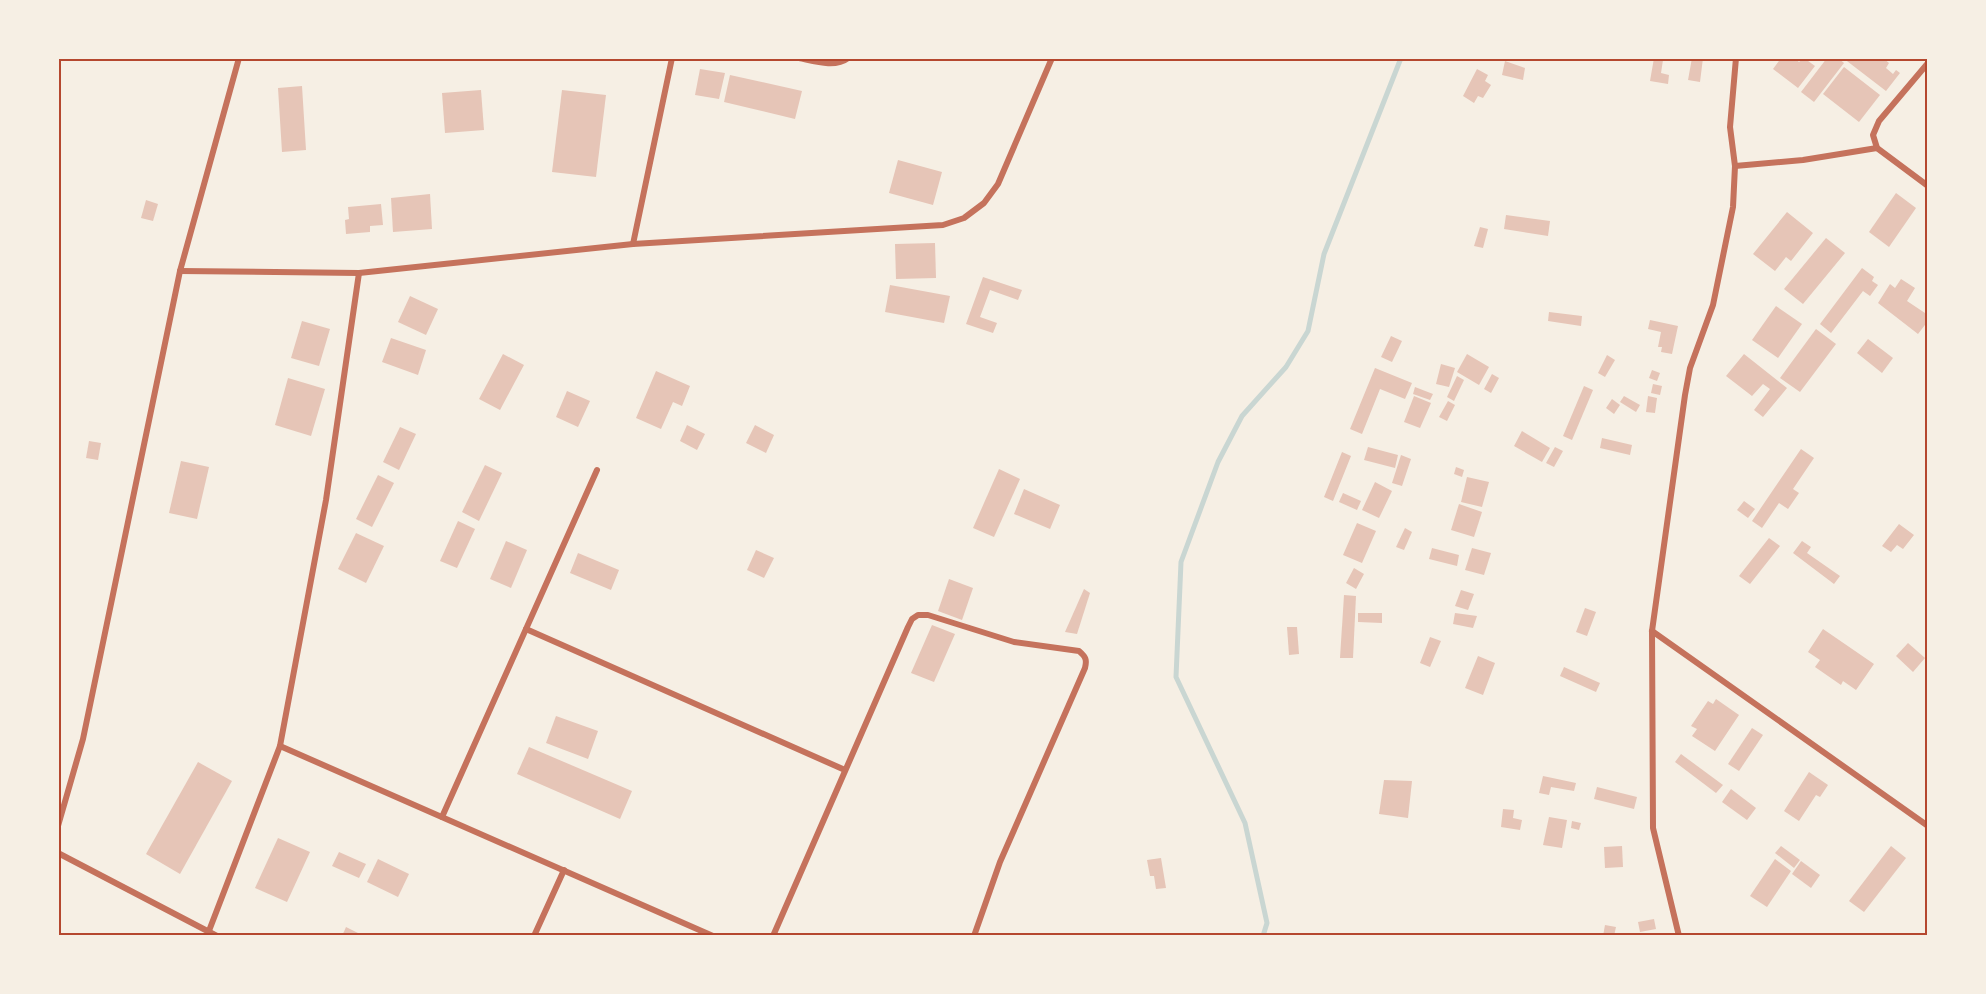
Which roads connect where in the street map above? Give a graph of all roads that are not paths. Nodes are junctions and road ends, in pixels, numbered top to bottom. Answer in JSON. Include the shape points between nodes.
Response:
{"nodes":[{"id":1,"x":239,"y":58,"type":"edge"},
{"id":2,"x":672,"y":58,"type":"edge"},
{"id":3,"x":800,"y":58,"type":"edge"},
{"id":4,"x":848,"y":58,"type":"edge"},
{"id":5,"x":1052,"y":58,"type":"edge"},
{"id":6,"x":1736,"y":58,"type":"edge"},
{"id":7,"x":1928,"y":63,"type":"edge"},
{"id":8,"x":1877,"y":148,"type":"junction"},
{"id":9,"x":1735,"y":166,"type":"junction"},
{"id":10,"x":1928,"y":186,"type":"edge"},
{"id":11,"x":633,"y":244,"type":"junction"},
{"id":12,"x":180,"y":271,"type":"junction"},
{"id":13,"x":359,"y":273,"type":"junction"},
{"id":14,"x":597,"y":470,"type":"dead end"},
{"id":15,"x":526,"y":629,"type":"junction"},
{"id":16,"x":1652,"y":631,"type":"junction"},
{"id":17,"x":280,"y":746,"type":"junction"},
{"id":18,"x":845,"y":770,"type":"junction"},
{"id":19,"x":442,"y":817,"type":"junction"},
{"id":20,"x":58,"y":826,"type":"edge"},
{"id":21,"x":1928,"y":826,"type":"edge"},
{"id":22,"x":58,"y":853,"type":"edge"},
{"id":23,"x":564,"y":870,"type":"junction"},
{"id":24,"x":208,"y":934,"type":"edge"},
{"id":25,"x":218,"y":936,"type":"edge"},
{"id":26,"x":534,"y":936,"type":"edge"},
{"id":27,"x":713,"y":936,"type":"edge"},
{"id":28,"x":772,"y":936,"type":"edge"},
{"id":29,"x":974,"y":936,"type":"edge"},
{"id":30,"x":1679,"y":936,"type":"edge"}],
"edges":[{"from":1,"to":12,"type":"street"},
{"from":2,"to":11,"type":"street"},
{"from":3,"to":4,"type":"street","via":[[834,63]]},
{"from":5,"to":11,"type":"street","via":[[998,184],[984,204],[964,218],[943,225]]},
{"from":6,"to":9,"type":"street","via":[[1730,127]]},
{"from":7,"to":8,"type":"street","via":[[1879,121],[1873,135]]},
{"from":8,"to":9,"type":"street"},
{"from":8,"to":10,"type":"street"},
{"from":9,"to":16,"type":"street","via":[[1733,207],[1720,281],[1684,395]]},
{"from":11,"to":13,"type":"street"},
{"from":12,"to":13,"type":"street"},
{"from":12,"to":20,"type":"street","via":[[83,739]]},
{"from":13,"to":17,"type":"street","via":[[326,500]]},
{"from":14,"to":15,"type":"street"},
{"from":15,"to":18,"type":"street"},
{"from":15,"to":19,"type":"street"},
{"from":16,"to":21,"type":"street"},
{"from":16,"to":30,"type":"street","via":[[1653,828]]},
{"from":17,"to":19,"type":"street"},
{"from":17,"to":24,"type":"street"},
{"from":18,"to":28,"type":"street"},
{"from":18,"to":29,"type":"street","via":[[908,627],[918,615],[1014,642],[1079,651],[1084,656],[1085,668],[1000,862]]},
{"from":19,"to":23,"type":"street"},
{"from":22,"to":24,"type":"street"},
{"from":23,"to":26,"type":"street"},
{"from":23,"to":27,"type":"street"},
{"from":24,"to":25,"type":"street"}]}
